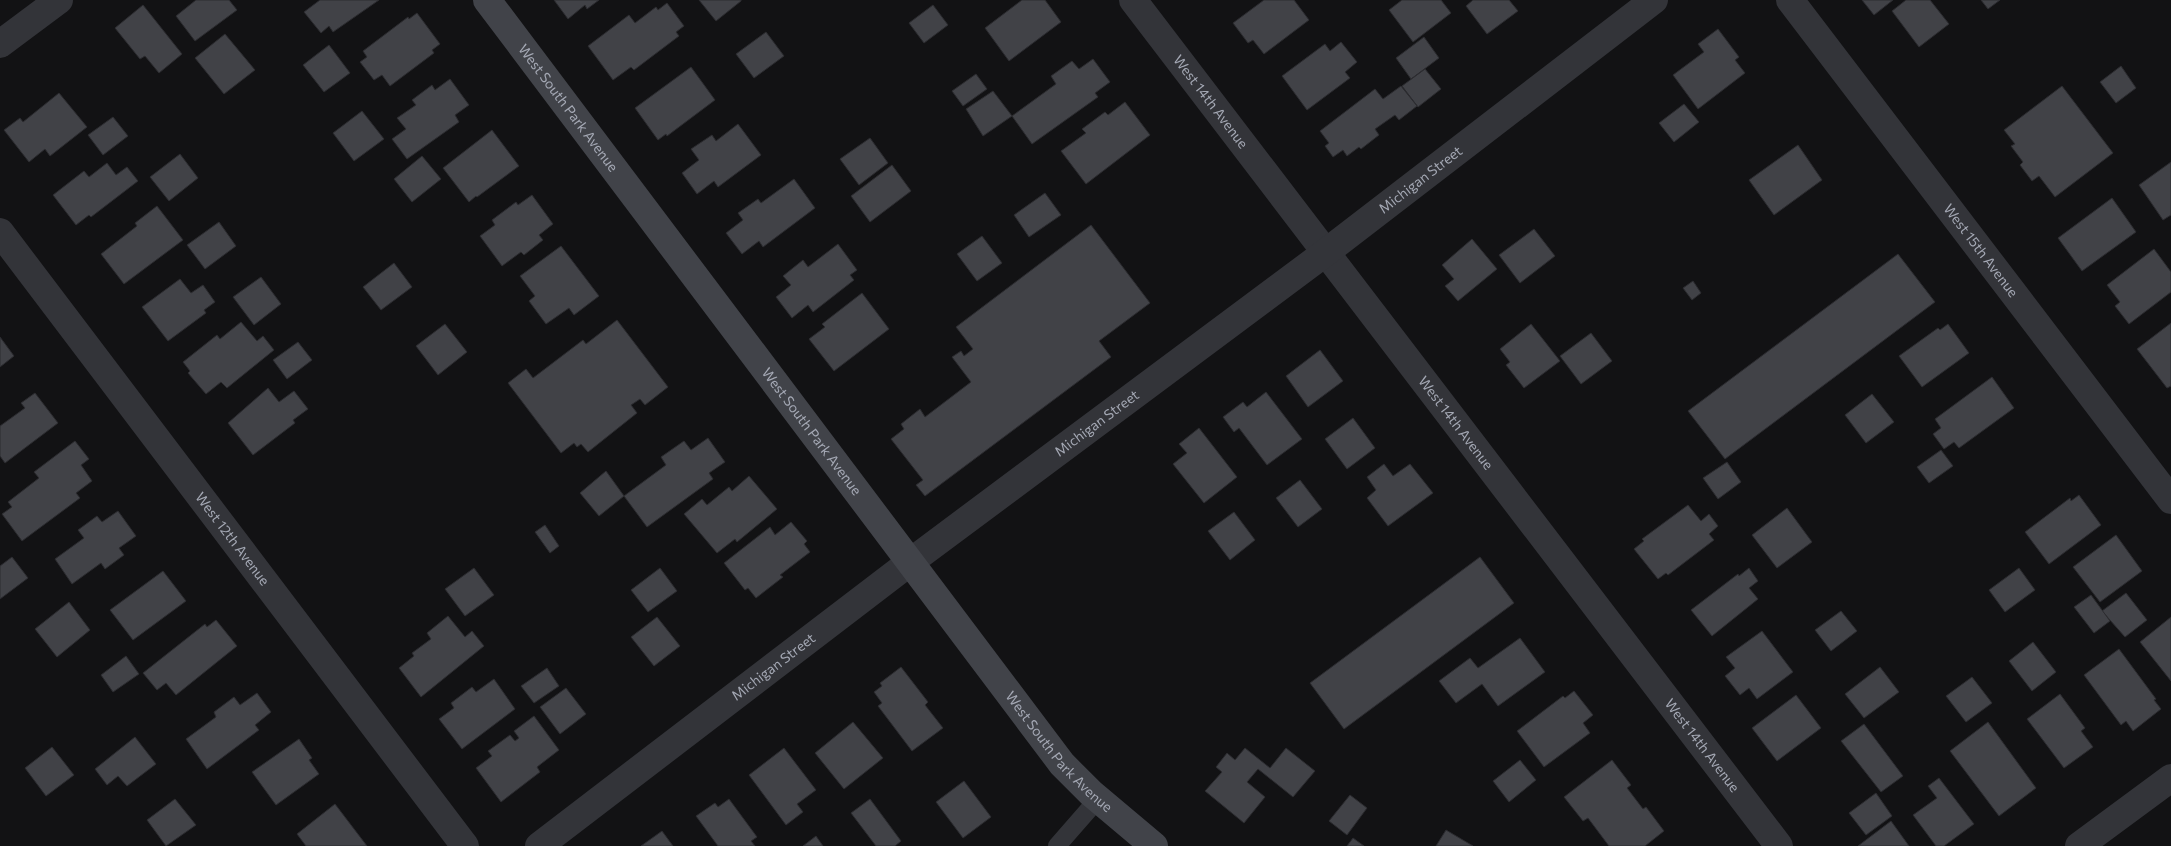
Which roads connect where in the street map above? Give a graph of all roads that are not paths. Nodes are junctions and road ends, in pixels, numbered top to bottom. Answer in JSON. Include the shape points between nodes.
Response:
{"nodes":[{"id":1,"x":59,"y":0,"type":"edge"},
{"id":2,"x":487,"y":0,"type":"edge"},
{"id":3,"x":1133,"y":0,"type":"edge"},
{"id":4,"x":1654,"y":0,"type":"edge"},
{"id":5,"x":1790,"y":0,"type":"edge"},
{"id":6,"x":0,"y":44,"type":"edge"},
{"id":7,"x":0,"y":232,"type":"edge"},
{"id":8,"x":1325,"y":253,"type":"junction"},
{"id":9,"x":2171,"y":500,"type":"edge"},
{"id":10,"x":909,"y":563,"type":"junction"},
{"id":11,"x":2171,"y":778,"type":"edge"},
{"id":12,"x":1098,"y":799,"type":"junction"},
{"id":13,"x":465,"y":846,"type":"edge"},
{"id":14,"x":539,"y":846,"type":"edge"},
{"id":15,"x":1057,"y":846,"type":"edge"},
{"id":16,"x":1154,"y":846,"type":"edge"},
{"id":17,"x":1779,"y":846,"type":"edge"},
{"id":18,"x":2079,"y":846,"type":"edge"}],
"edges":[{"from":1,"to":6,"type":"street"},
{"from":2,"to":10,"type":"main road","name":"West South Park Avenue"},
{"from":3,"to":8,"type":"street","name":"West 14th Avenue"},
{"from":4,"to":8,"type":"street","name":"Michigan Street"},
{"from":5,"to":9,"type":"street","name":"West 15th Avenue"},
{"from":7,"to":13,"type":"street","name":"West 12th Avenue"},
{"from":8,"to":10,"type":"street","name":"Michigan Street"},
{"from":8,"to":17,"type":"street","name":"West 14th Avenue"},
{"from":10,"to":12,"type":"main road","name":"West South Park Avenue","via":[[1062,764]]},
{"from":10,"to":14,"type":"street","name":"Michigan Street"},
{"from":11,"to":18,"type":"street"},
{"from":12,"to":15,"type":"lane"},
{"from":12,"to":16,"type":"main road","name":"West South Park Avenue"}]}
